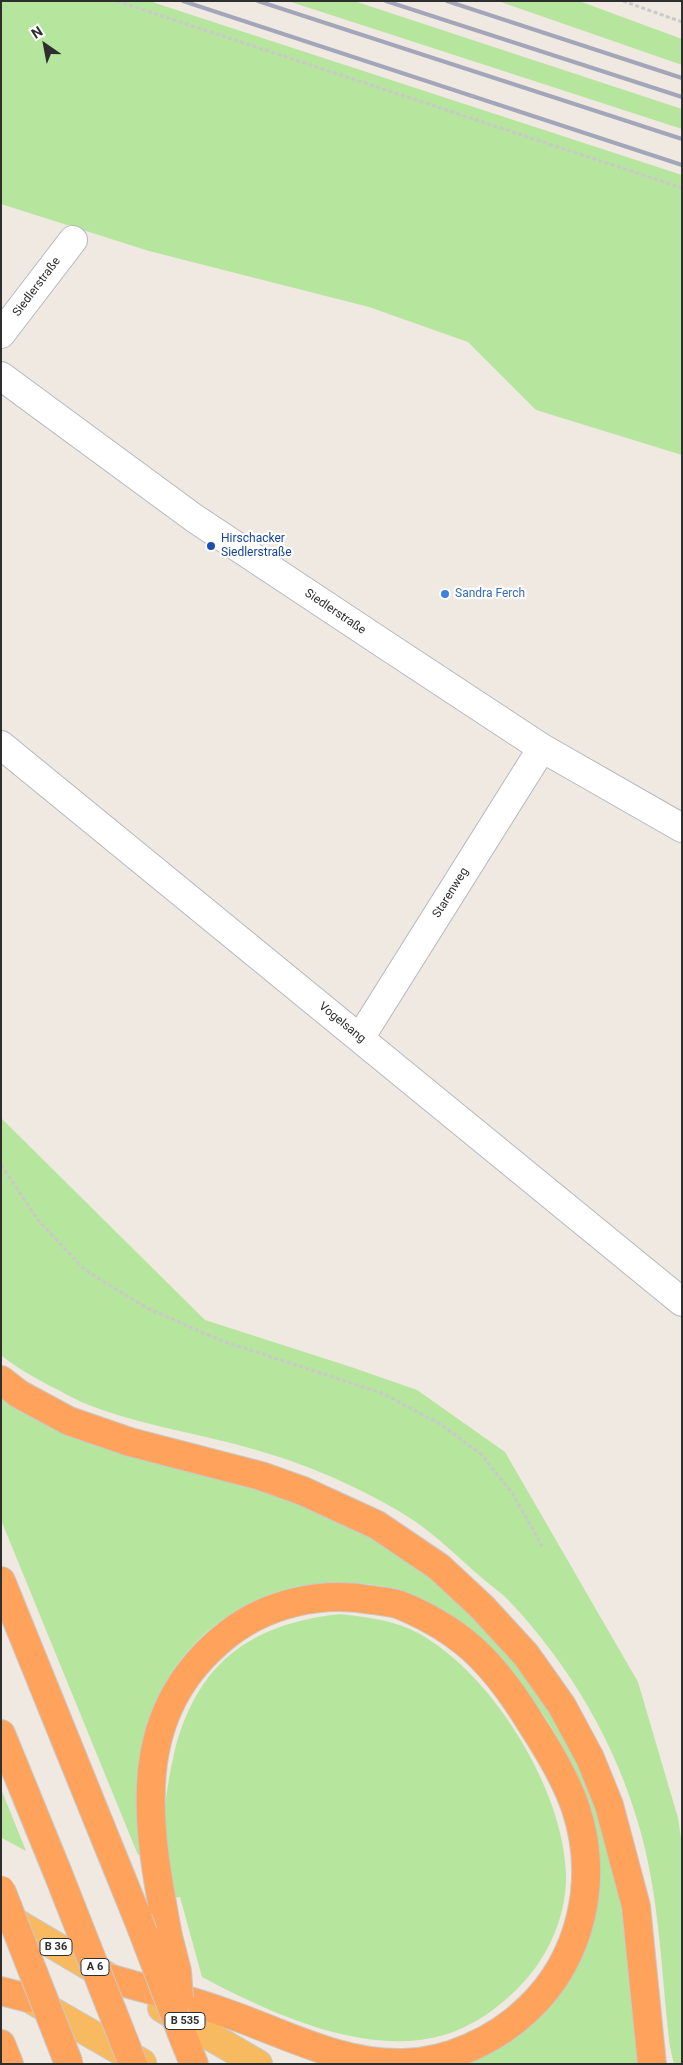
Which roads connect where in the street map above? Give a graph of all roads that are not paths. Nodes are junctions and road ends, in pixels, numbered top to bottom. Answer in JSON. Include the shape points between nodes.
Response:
{"nodes":[{"id":1,"x":73,"y":240,"type":"dead end"},
{"id":2,"x":1,"y":334,"type":"edge"},
{"id":3,"x":1,"y":376,"type":"edge"},
{"id":4,"x":1,"y":744,"type":"edge"},
{"id":5,"x":542,"y":748,"type":"junction"},
{"id":6,"x":682,"y":828,"type":"edge"},
{"id":7,"x":360,"y":1038,"type":"junction"},
{"id":8,"x":682,"y":1302,"type":"edge"},
{"id":9,"x":1,"y":1380,"type":"edge"},
{"id":10,"x":1,"y":1581,"type":"edge"},
{"id":11,"x":1,"y":1734,"type":"edge"},
{"id":12,"x":1,"y":1890,"type":"edge"},
{"id":13,"x":1,"y":1914,"type":"edge"},
{"id":14,"x":112,"y":1979,"type":"junction"},
{"id":15,"x":1,"y":1982,"type":"edge"},
{"id":16,"x":1,"y":1991,"type":"edge"},
{"id":17,"x":28,"y":1998,"type":"junction"},
{"id":18,"x":182,"y":2034,"type":"junction"},
{"id":19,"x":1,"y":2044,"type":"edge"},
{"id":20,"x":9,"y":2064,"type":"edge"},
{"id":21,"x":69,"y":2064,"type":"edge"},
{"id":22,"x":133,"y":2064,"type":"edge"},
{"id":23,"x":144,"y":2064,"type":"edge"},
{"id":24,"x":194,"y":2064,"type":"edge"},
{"id":25,"x":258,"y":2064,"type":"edge"},
{"id":26,"x":652,"y":2064,"type":"edge"}],
"edges":[{"from":1,"to":2,"type":"street","name":"Siedlerstraße"},
{"from":3,"to":5,"type":"street","name":"Siedlerstraße","via":[[194,518]]},
{"from":4,"to":7,"type":"street","name":"Vogelsang"},
{"from":5,"to":6,"type":"street","name":"Siedlerstraße"},
{"from":5,"to":7,"type":"street","name":"Starenweg"},
{"from":7,"to":8,"type":"street","name":"Vogelsang"},
{"from":9,"to":26,"type":"highway","via":[[19,1394],[69,1421],[130,1442],[261,1476],[303,1491],[377,1525],[439,1567],[482,1607],[526,1654],[562,1706],[590,1758],[609,1805],[636,1906]]},
{"from":10,"to":18,"type":"highway","bridge":true},
{"from":11,"to":22,"type":"highway","number":"A 6","bridge":true},
{"from":12,"to":21,"type":"highway","bridge":true},
{"from":13,"to":14,"type":"highway","number":"B 36"},
{"from":14,"to":18,"type":"highway","bridge":true,"via":[[224,2012],[310,2046],[374,2062],[405,2063],[455,2053],[489,2038],[519,2018],[543,1996],[577,1936],[586,1896],[586,1852],[576,1808],[554,1759],[520,1706],[480,1656],[445,1628],[398,1604],[353,1596],[311,1598],[272,1608],[212,1646],[170,1702],[158,1734],[150,1806],[153,1855],[177,1971]]},
{"from":14,"to":25,"type":"highway","number":"B 535"},
{"from":15,"to":17,"type":"highway"},
{"from":16,"to":17,"type":"highway"},
{"from":17,"to":23,"type":"highway"},
{"from":18,"to":24,"type":"highway"},
{"from":19,"to":20,"type":"highway"}]}
